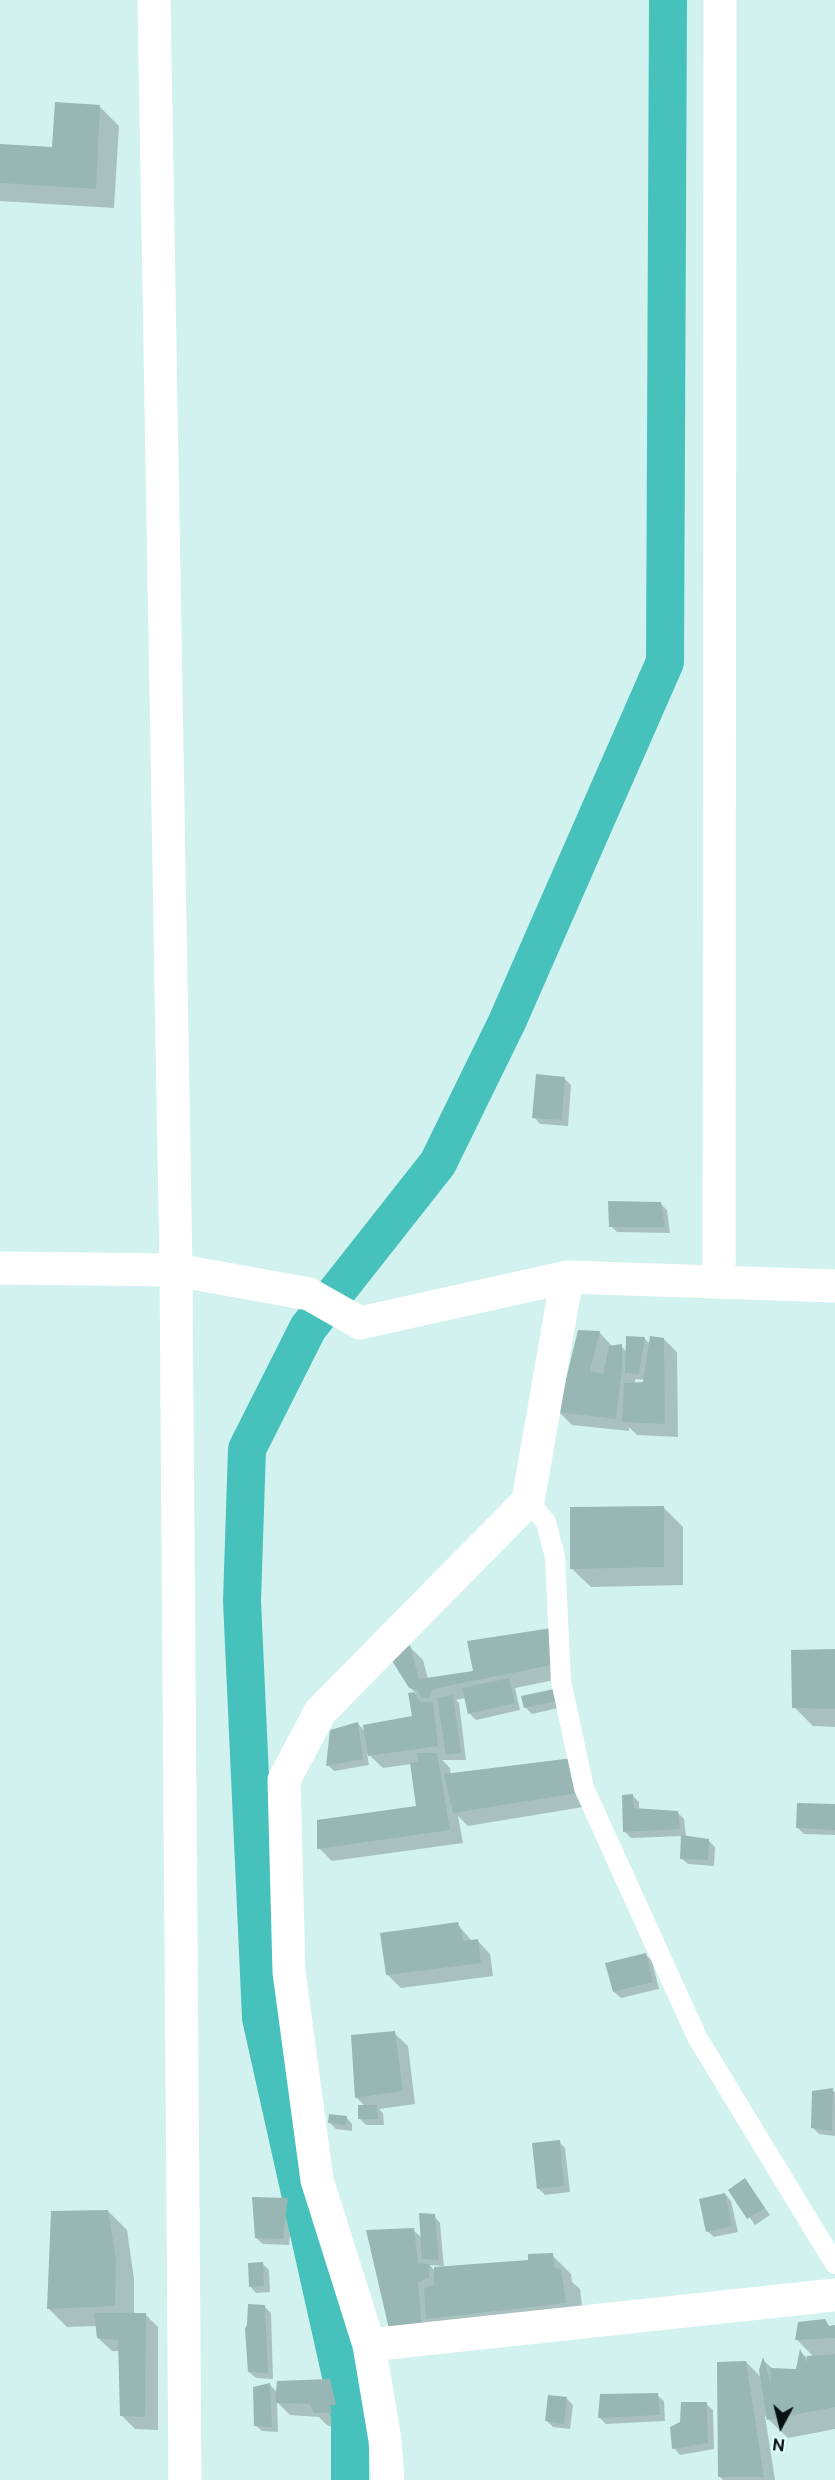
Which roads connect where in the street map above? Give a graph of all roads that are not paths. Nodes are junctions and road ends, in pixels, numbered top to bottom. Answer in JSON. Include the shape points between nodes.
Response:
{"nodes":[{"id":1,"x":154,"y":0,"type":"edge"},
{"id":2,"x":720,"y":0,"type":"edge"},
{"id":3,"x":0,"y":1268,"type":"edge"},
{"id":4,"x":176,"y":1270,"type":"junction"},
{"id":5,"x":567,"y":1277,"type":"junction"},
{"id":6,"x":719,"y":1282,"type":"junction"},
{"id":7,"x":835,"y":1286,"type":"edge"},
{"id":8,"x":528,"y":1501,"type":"junction"},
{"id":9,"x":835,"y":2264,"type":"edge"},
{"id":10,"x":835,"y":2295,"type":"edge"},
{"id":11,"x":369,"y":2345,"type":"junction"},
{"id":12,"x":185,"y":2480,"type":"edge"},
{"id":13,"x":388,"y":2480,"type":"edge"}],
"edges":[{"from":1,"to":4,"type":"street"},
{"from":2,"to":6,"type":"street"},
{"from":3,"to":4,"type":"street"},
{"from":4,"to":5,"type":"street","via":[[309,1294],[360,1323]]},
{"from":4,"to":12,"type":"street"},
{"from":5,"to":6,"type":"street"},
{"from":5,"to":8,"type":"street"},
{"from":6,"to":7,"type":"street"},
{"from":8,"to":9,"type":"lane","via":[[546,1522],[555,1557],[561,1681],[584,1788],[697,2037]]},
{"from":8,"to":11,"type":"street","via":[[320,1712],[284,1780],[289,1972],[317,2180]]},
{"from":10,"to":11,"type":"street"},
{"from":11,"to":13,"type":"street"}]}
